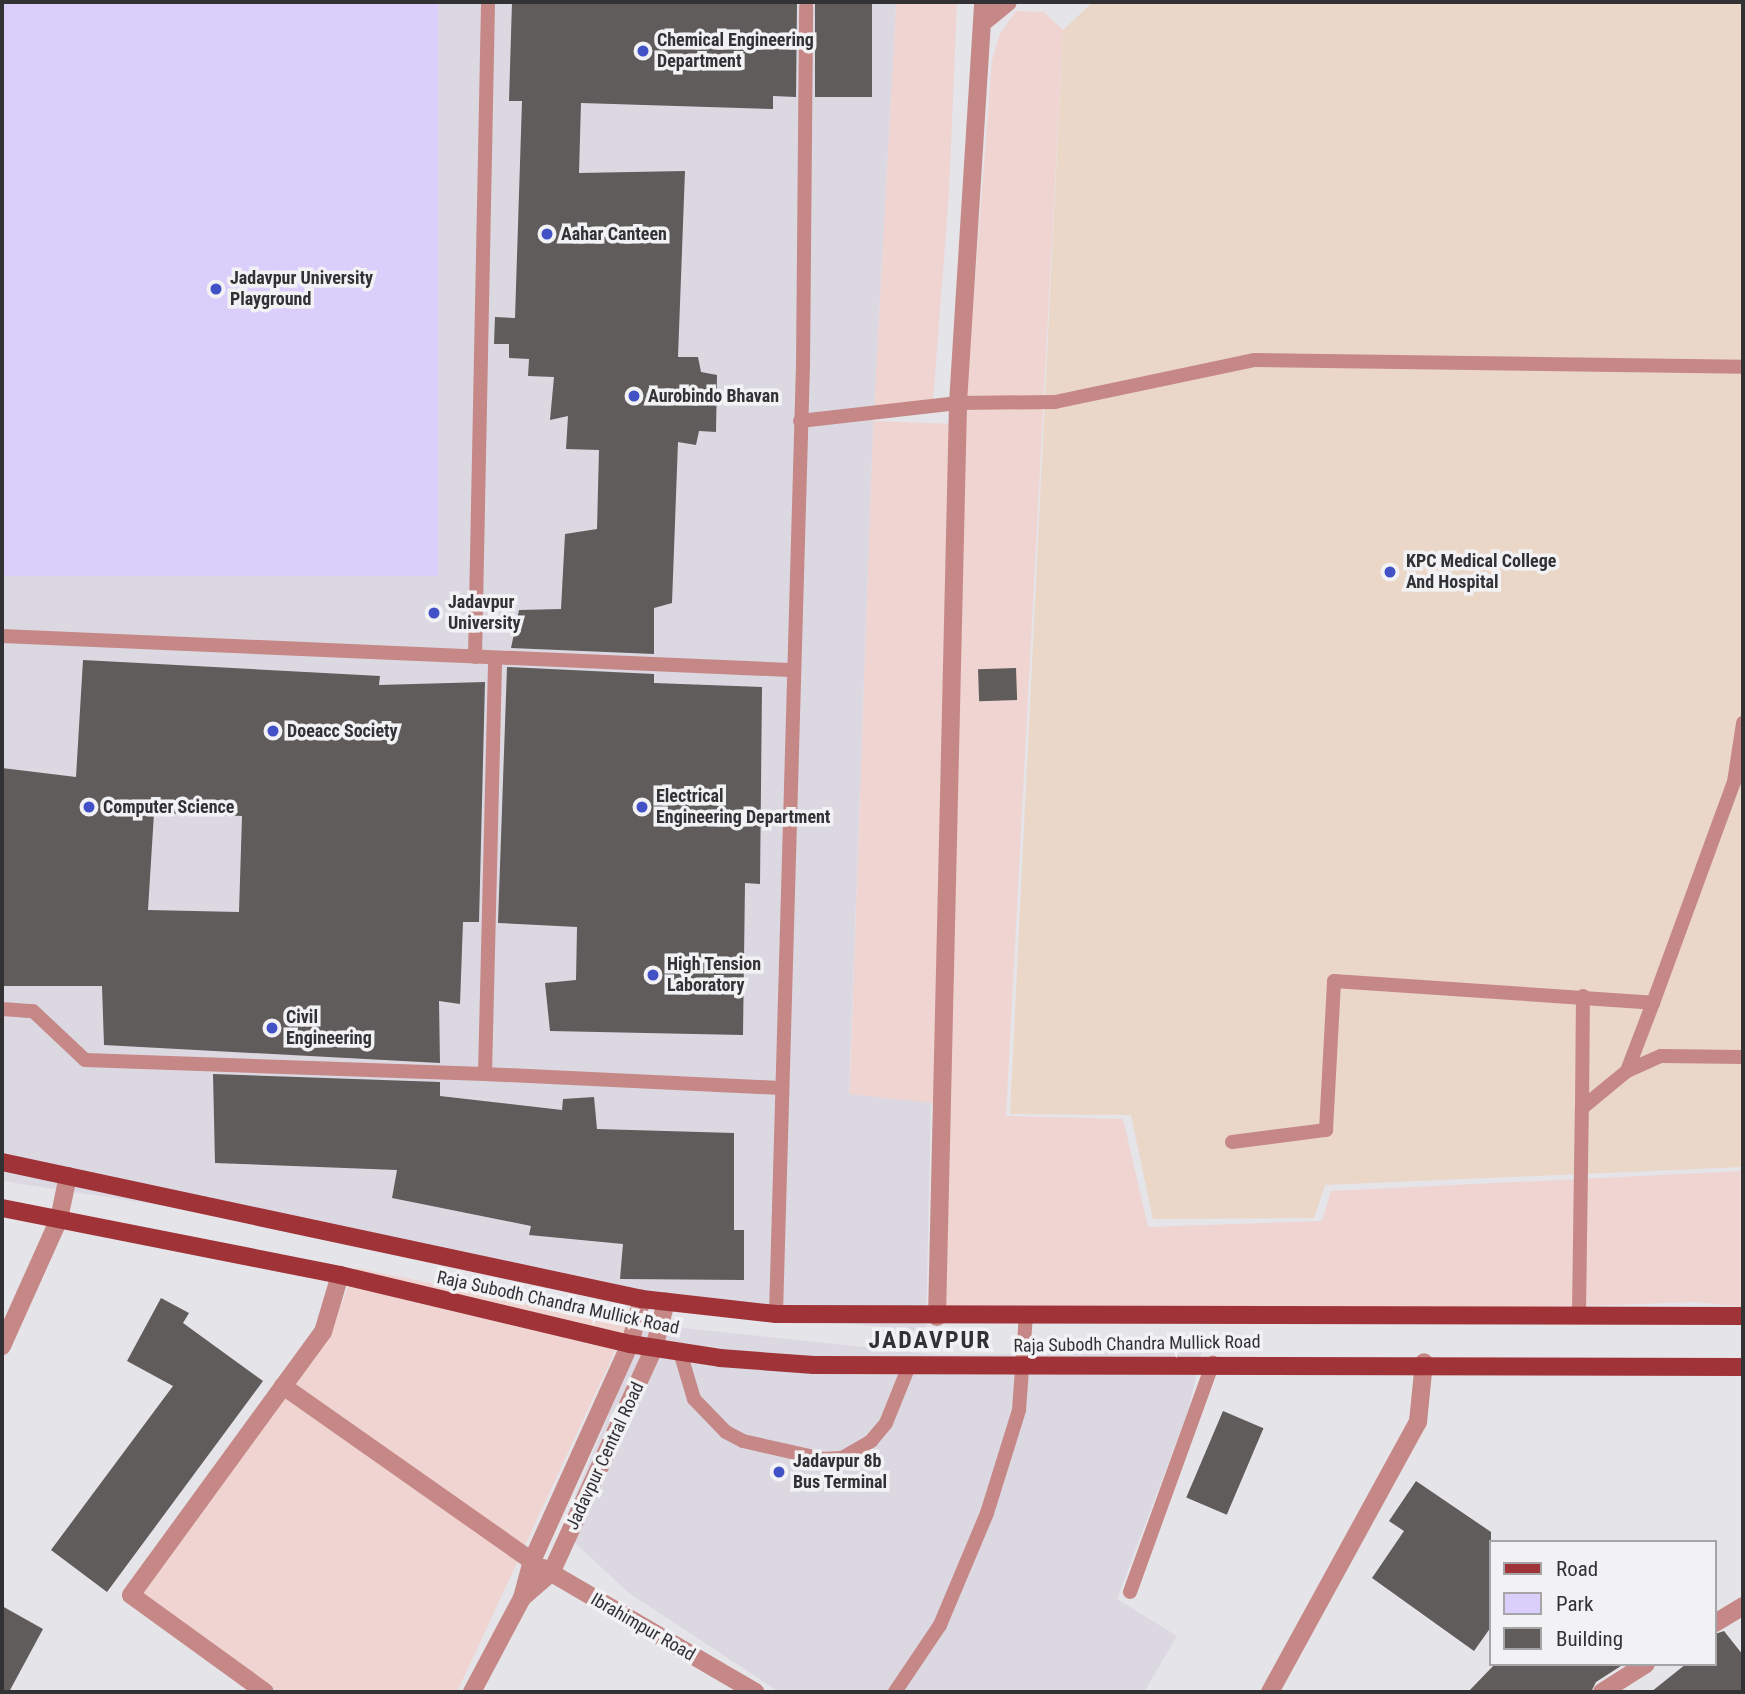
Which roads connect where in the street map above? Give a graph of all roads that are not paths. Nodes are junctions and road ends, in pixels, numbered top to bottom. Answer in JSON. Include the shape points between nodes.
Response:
{"nodes":[{"id":1,"x":488,"y":2,"type":"edge"},
{"id":2,"x":983,"y":2,"type":"edge"},
{"id":3,"x":1008,"y":2,"type":"edge"},
{"id":4,"x":806,"y":6,"type":"dead end"},
{"id":5,"x":986,"y":20,"type":"junction"},
{"id":6,"x":1743,"y":367,"type":"edge"},
{"id":7,"x":958,"y":404,"type":"junction"},
{"id":8,"x":800,"y":421,"type":"junction"},
{"id":9,"x":2,"y":636,"type":"edge"},
{"id":10,"x":475,"y":657,"type":"junction"},
{"id":11,"x":495,"y":657,"type":"junction"},
{"id":12,"x":790,"y":670,"type":"junction"},
{"id":13,"x":1743,"y":723,"type":"edge"},
{"id":14,"x":1738,"y":783,"type":"edge"},
{"id":15,"x":1583,"y":996,"type":"junction"},
{"id":16,"x":1653,"y":1003,"type":"junction"},
{"id":17,"x":2,"y":1009,"type":"edge"},
{"id":18,"x":1743,"y":1057,"type":"edge"},
{"id":19,"x":1627,"y":1071,"type":"junction"},
{"id":20,"x":485,"y":1074,"type":"junction"},
{"id":21,"x":781,"y":1088,"type":"junction"},
{"id":22,"x":1582,"y":1108,"type":"junction"},
{"id":23,"x":1232,"y":1142,"type":"dead end"},
{"id":24,"x":2,"y":1162,"type":"edge"},
{"id":25,"x":68,"y":1176,"type":"junction"},
{"id":26,"x":2,"y":1208,"type":"edge"},
{"id":27,"x":58,"y":1219,"type":"junction"},
{"id":28,"x":340,"y":1275,"type":"junction"},
{"id":29,"x":642,"y":1299,"type":"junction"},
{"id":30,"x":666,"y":1302,"type":"junction"},
{"id":31,"x":1579,"y":1312,"type":"junction"},
{"id":32,"x":776,"y":1314,"type":"junction"},
{"id":33,"x":1026,"y":1315,"type":"junction"},
{"id":34,"x":1743,"y":1315,"type":"edge"},
{"id":35,"x":937,"y":1317,"type":"junction"},
{"id":36,"x":630,"y":1344,"type":"junction"},
{"id":37,"x":2,"y":1346,"type":"edge"},
{"id":38,"x":654,"y":1348,"type":"junction"},
{"id":39,"x":680,"y":1352,"type":"junction"},
{"id":40,"x":1424,"y":1362,"type":"junction"},
{"id":41,"x":1213,"y":1363,"type":"junction"},
{"id":42,"x":909,"y":1366,"type":"junction"},
{"id":43,"x":1022,"y":1367,"type":"junction"},
{"id":44,"x":1743,"y":1367,"type":"edge"},
{"id":45,"x":283,"y":1386,"type":"junction"},
{"id":46,"x":532,"y":1561,"type":"junction"},
{"id":47,"x":551,"y":1573,"type":"junction"},
{"id":48,"x":1129,"y":1592,"type":"dead end"},
{"id":49,"x":522,"y":1598,"type":"junction"},
{"id":50,"x":1743,"y":1606,"type":"edge"},
{"id":51,"x":1717,"y":1622,"type":"edge"},
{"id":52,"x":1643,"y":1666,"type":"edge"},
{"id":53,"x":265,"y":1692,"type":"edge"},
{"id":54,"x":472,"y":1692,"type":"edge"},
{"id":55,"x":754,"y":1692,"type":"edge"},
{"id":56,"x":895,"y":1692,"type":"edge"},
{"id":57,"x":1269,"y":1692,"type":"edge"},
{"id":58,"x":1602,"y":1692,"type":"edge"}],
"edges":[{"from":1,"to":10,"type":"lane"},
{"from":2,"to":5,"type":"street"},
{"from":3,"to":5,"type":"street"},
{"from":4,"to":8,"type":"lane"},
{"from":5,"to":7,"type":"street","via":[[967,195]]},
{"from":6,"to":7,"type":"lane","via":[[1254,360],[1055,402]]},
{"from":7,"to":8,"type":"lane"},
{"from":7,"to":35,"type":"street"},
{"from":8,"to":12,"type":"lane"},
{"from":9,"to":10,"type":"lane"},
{"from":10,"to":11,"type":"lane"},
{"from":11,"to":12,"type":"lane"},
{"from":11,"to":20,"type":"lane"},
{"from":12,"to":21,"type":"lane"},
{"from":13,"to":14,"type":"lane"},
{"from":14,"to":16,"type":"lane"},
{"from":15,"to":16,"type":"lane"},
{"from":15,"to":22,"type":"lane"},
{"from":15,"to":23,"type":"lane","via":[[1334,982],[1326,1130]]},
{"from":16,"to":19,"type":"lane"},
{"from":17,"to":20,"type":"lane","via":[[33,1010],[85,1060]]},
{"from":18,"to":19,"type":"lane","via":[[1661,1056]]},
{"from":19,"to":22,"type":"lane"},
{"from":20,"to":21,"type":"lane"},
{"from":21,"to":32,"type":"lane"},
{"from":22,"to":31,"type":"lane"},
{"from":24,"to":25,"type":"main road","name":"Raja Subodh Chandra Mullick Road"},
{"from":25,"to":27,"type":"street"},
{"from":25,"to":29,"type":"main road","name":"Raja Subodh Chandra Mullick Road"},
{"from":26,"to":27,"type":"main road","name":"Raja Subodh Chandra Mullick Road"},
{"from":27,"to":28,"type":"main road","name":"Raja Subodh Chandra Mullick Road"},
{"from":27,"to":37,"type":"street"},
{"from":28,"to":36,"type":"main road","name":"Raja Subodh Chandra Mullick Road"},
{"from":28,"to":45,"type":"street","via":[[323,1332]]},
{"from":29,"to":30,"type":"main road","name":"Raja Subodh Chandra Mullick Road"},
{"from":29,"to":36,"type":"street","name":"Jadavpur Central Road"},
{"from":30,"to":32,"type":"main road","name":"Raja Subodh Chandra Mullick Road"},
{"from":30,"to":38,"type":"street","name":"Jadavpur Central Road"},
{"from":31,"to":33,"type":"main road","name":"Raja Subodh Chandra Mullick Road"},
{"from":31,"to":34,"type":"main road","name":"Raja Subodh Chandra Mullick Road"},
{"from":32,"to":35,"type":"main road","name":"Raja Subodh Chandra Mullick Road"},
{"from":33,"to":35,"type":"main road","name":"Raja Subodh Chandra Mullick Road"},
{"from":33,"to":43,"type":"lane"},
{"from":36,"to":38,"type":"main road","name":"Raja Subodh Chandra Mullick Road"},
{"from":36,"to":46,"type":"street","name":"Jadavpur Central Road"},
{"from":38,"to":39,"type":"main road","name":"Raja Subodh Chandra Mullick Road"},
{"from":38,"to":47,"type":"street","name":"Jadavpur Central Road"},
{"from":39,"to":42,"type":"main road","name":"Raja Subodh Chandra Mullick Road","via":[[814,1365]]},
{"from":39,"to":42,"type":"lane","via":[[694,1399],[726,1432],[743,1441],[822,1459],[842,1458],[871,1441],[890,1414]]},
{"from":40,"to":41,"type":"main road","name":"Raja Subodh Chandra Mullick Road"},
{"from":40,"to":44,"type":"main road","name":"Raja Subodh Chandra Mullick Road"},
{"from":40,"to":57,"type":"street","via":[[1418,1422]]},
{"from":41,"to":43,"type":"main road","name":"Raja Subodh Chandra Mullick Road"},
{"from":41,"to":48,"type":"lane"},
{"from":42,"to":43,"type":"main road","name":"Raja Subodh Chandra Mullick Road"},
{"from":43,"to":56,"type":"lane","via":[[1019,1410],[987,1513],[940,1625]]},
{"from":45,"to":46,"type":"street","name":"Ibrahimpur Road"},
{"from":45,"to":53,"type":"street","via":[[131,1595]]},
{"from":46,"to":47,"type":"street","name":"Ibrahimpur Road"},
{"from":46,"to":49,"type":"street","name":"Jadavpur Central Road"},
{"from":47,"to":49,"type":"street","name":"Jadavpur Central Road"},
{"from":47,"to":55,"type":"street","name":"Ibrahimpur Road"},
{"from":49,"to":54,"type":"street","name":"Jadavpur Central Road"},
{"from":50,"to":51,"type":"street"},
{"from":52,"to":58,"type":"street"}]}
